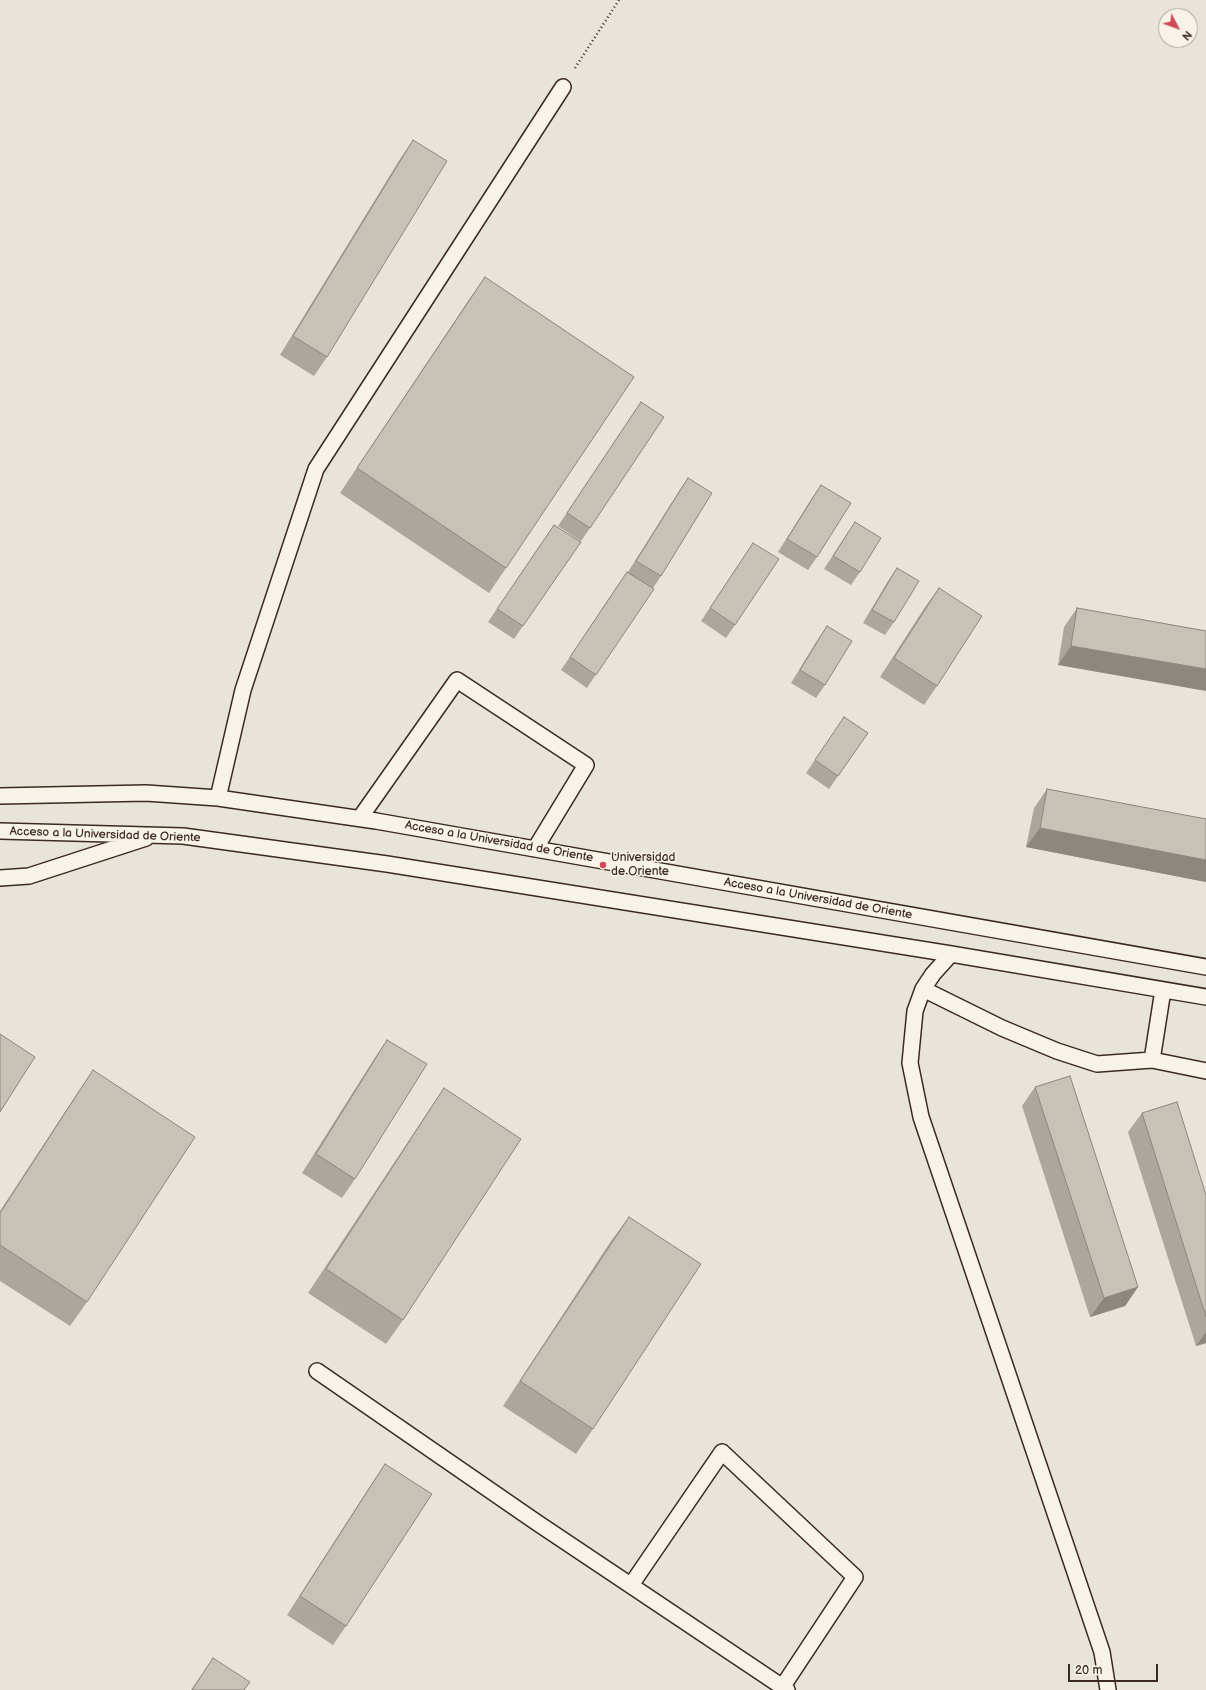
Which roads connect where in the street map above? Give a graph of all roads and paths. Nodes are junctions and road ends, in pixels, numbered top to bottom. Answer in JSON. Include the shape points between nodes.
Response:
{"nodes":[{"id":1,"x":619,"y":0,"type":"edge"},
{"id":2,"x":563,"y":87,"type":"joint"},
{"id":3,"x":0,"y":796,"type":"edge"},
{"id":4,"x":218,"y":798,"type":"junction"},
{"id":5,"x":360,"y":818,"type":"junction"},
{"id":6,"x":0,"y":830,"type":"edge"},
{"id":7,"x":156,"y":835,"type":"junction"},
{"id":8,"x":535,"y":849,"type":"junction"},
{"id":9,"x":0,"y":878,"type":"edge"},
{"id":10,"x":951,"y":954,"type":"junction"},
{"id":11,"x":1206,"y":967,"type":"edge"},
{"id":12,"x":923,"y":989,"type":"junction"},
{"id":13,"x":1163,"y":990,"type":"junction"},
{"id":14,"x":1206,"y":997,"type":"edge"},
{"id":15,"x":1152,"y":1060,"type":"junction"},
{"id":16,"x":1206,"y":1071,"type":"edge"},
{"id":17,"x":317,"y":1371,"type":"dead end"},
{"id":18,"x":631,"y":1585,"type":"junction"},
{"id":19,"x":785,"y":1688,"type":"edge"},
{"id":20,"x":1108,"y":1690,"type":"edge"}],
"edges":[{"from":1,"to":2,"type":"path"},
{"from":2,"to":4,"type":"lane","via":[[316,469],[243,690]]},
{"from":3,"to":4,"type":"lane","name":"Acceso a la Universidad de Oriente","via":[[146,793]]},
{"from":4,"to":5,"type":"lane","name":"Acceso a la Universidad de Oriente"},
{"from":5,"to":8,"type":"lane","name":"Acceso a la Universidad de Oriente"},
{"from":5,"to":8,"type":"lane","via":[[457,680],[586,764]]},
{"from":6,"to":7,"type":"lane","name":"Acceso a la Universidad de Oriente"},
{"from":7,"to":9,"type":"lane","via":[[29,876]]},
{"from":7,"to":10,"type":"lane","name":"Acceso a la Universidad de Oriente","via":[[183,836],[387,864]]},
{"from":8,"to":11,"type":"lane","name":"Acceso a la Universidad de Oriente"},
{"from":10,"to":12,"type":"lane"},
{"from":10,"to":13,"type":"lane","name":"Acceso a la Universidad de Oriente"},
{"from":12,"to":15,"type":"lane","via":[[1002,1028],[1056,1051],[1097,1064]]},
{"from":12,"to":20,"type":"lane","via":[[915,1011],[910,1063],[920,1117],[1102,1652]]},
{"from":13,"to":14,"type":"lane","name":"Acceso a la Universidad de Oriente"},
{"from":13,"to":15,"type":"lane"},
{"from":15,"to":16,"type":"lane"},
{"from":17,"to":18,"type":"lane"},
{"from":18,"to":19,"type":"lane"},
{"from":18,"to":19,"type":"lane","via":[[722,1452],[855,1576]]}]}
